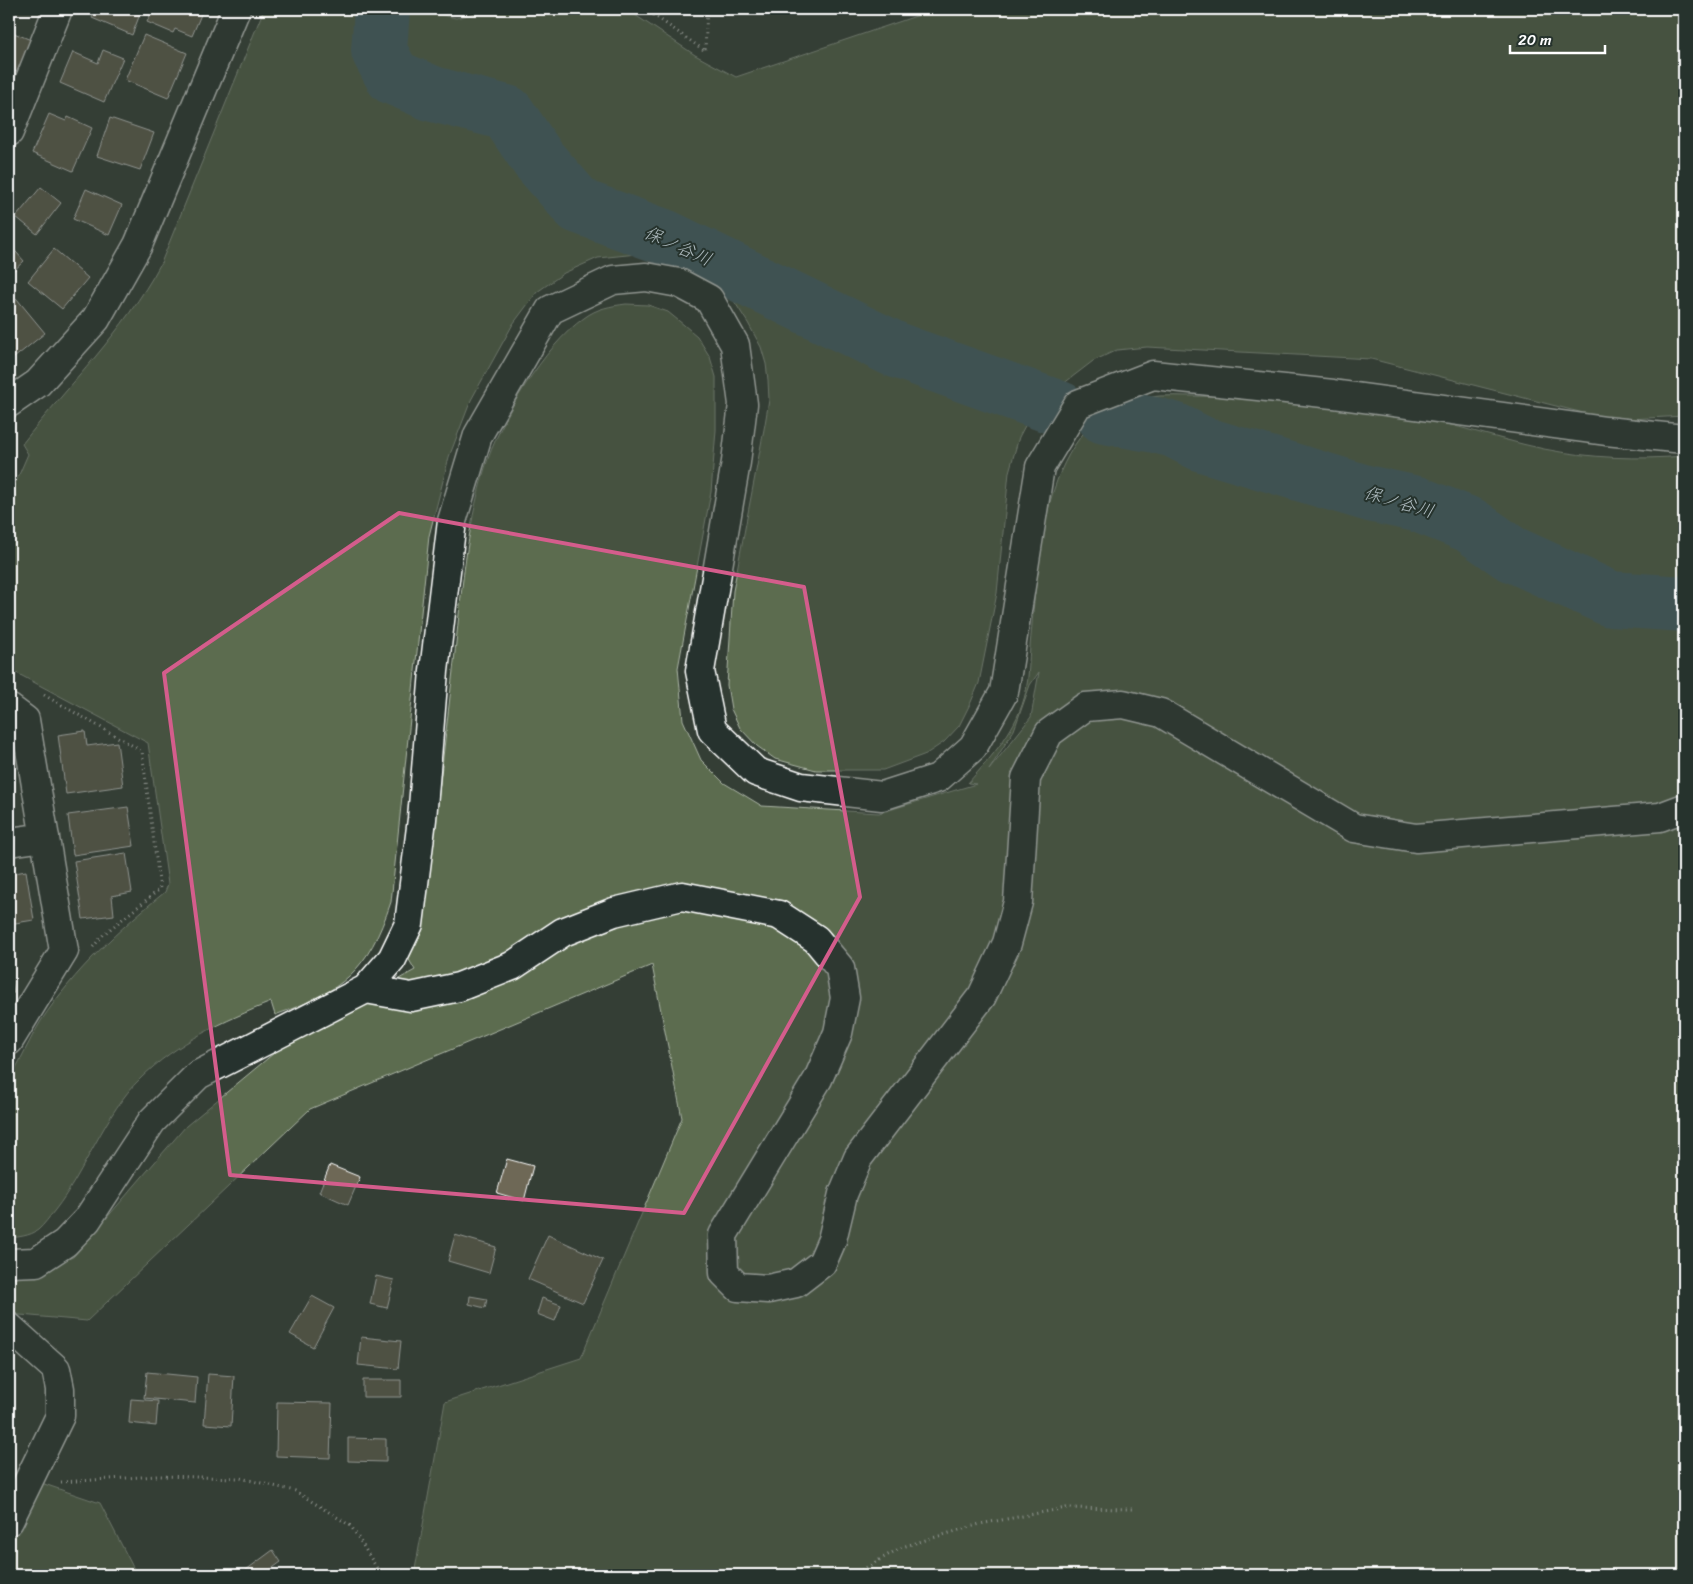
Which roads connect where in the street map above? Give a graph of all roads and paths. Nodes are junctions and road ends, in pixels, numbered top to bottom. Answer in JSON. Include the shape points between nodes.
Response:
{"nodes":[{"id":1,"x":58,"y":9,"type":"edge"},
{"id":2,"x":236,"y":9,"type":"edge"},
{"id":3,"x":450,"y":9,"type":"edge"},
{"id":4,"x":456,"y":9,"type":"edge"},
{"id":5,"x":645,"y":9,"type":"edge"},
{"id":6,"x":707,"y":9,"type":"edge"},
{"id":7,"x":9,"y":132,"type":"edge"},
{"id":8,"x":9,"y":403,"type":"edge"},
{"id":9,"x":1684,"y":438,"type":"edge"},
{"id":10,"x":9,"y":462,"type":"edge"},
{"id":11,"x":9,"y":467,"type":"edge"},
{"id":12,"x":42,"y":694,"type":"dead end"},
{"id":13,"x":9,"y":708,"type":"edge"},
{"id":14,"x":1684,"y":808,"type":"edge"},
{"id":15,"x":45,"y":837,"type":"junction"},
{"id":16,"x":9,"y":842,"type":"edge"},
{"id":17,"x":92,"y":949,"type":"dead end"},
{"id":18,"x":366,"y":989,"type":"junction"},
{"id":19,"x":9,"y":1041,"type":"edge"},
{"id":20,"x":9,"y":1263,"type":"edge"},
{"id":21,"x":9,"y":1327,"type":"edge"},
{"id":22,"x":26,"y":1484,"type":"junction"},
{"id":23,"x":1132,"y":1509,"type":"dead end"},
{"id":24,"x":9,"y":1521,"type":"edge"},
{"id":25,"x":381,"y":1575,"type":"edge"},
{"id":26,"x":854,"y":1575,"type":"edge"}],
"edges":[{"from":1,"to":7,"type":"street"},
{"from":2,"to":8,"type":"street","via":[[138,244],[96,319],[38,383]]},
{"from":3,"to":4,"type":"path"},
{"from":5,"to":6,"type":"path","via":[[705,50]]},
{"from":9,"to":18,"type":"street","via":[[1153,375],[1078,404],[1040,467],[1004,692],[973,747],[938,778],[882,796],[801,787],[756,772],[712,730],[700,671],[743,404],[735,345],[709,299],[679,283],[646,277],[613,280],[550,310],[478,435],[452,521],[409,924],[392,959]]},
{"from":10,"to":11,"type":"path"},
{"from":12,"to":17,"type":"path","via":[[142,750],[160,889],[104,934]]},
{"from":13,"to":15,"type":"street","via":[[25,720]]},
{"from":14,"to":18,"type":"street","via":[[1660,817],[1416,838],[1354,828],[1161,713],[1123,704],[1086,707],[1048,733],[1026,778],[1018,902],[1007,943],[982,996],[858,1158],[843,1194],[832,1240],[822,1263],[796,1282],[768,1289],[738,1287],[724,1273],[723,1235],[818,1079],[838,1034],[845,998],[840,968],[816,939],[779,915],[682,896],[614,912],[563,932],[512,966],[459,987],[410,997]]},
{"from":15,"to":16,"type":"street"},
{"from":15,"to":19,"type":"street","via":[[64,951]]},
{"from":18,"to":20,"type":"street","via":[[198,1075],[152,1122],[87,1220],[66,1243],[36,1262]]},
{"from":21,"to":22,"type":"street","via":[[56,1369],[60,1389],[60,1416]]},
{"from":22,"to":24,"type":"street"},
{"from":22,"to":25,"type":"path","via":[[157,1476],[240,1478],[295,1491],[351,1526]]},
{"from":23,"to":26,"type":"path","via":[[1066,1508],[980,1524],[902,1547]]}]}
